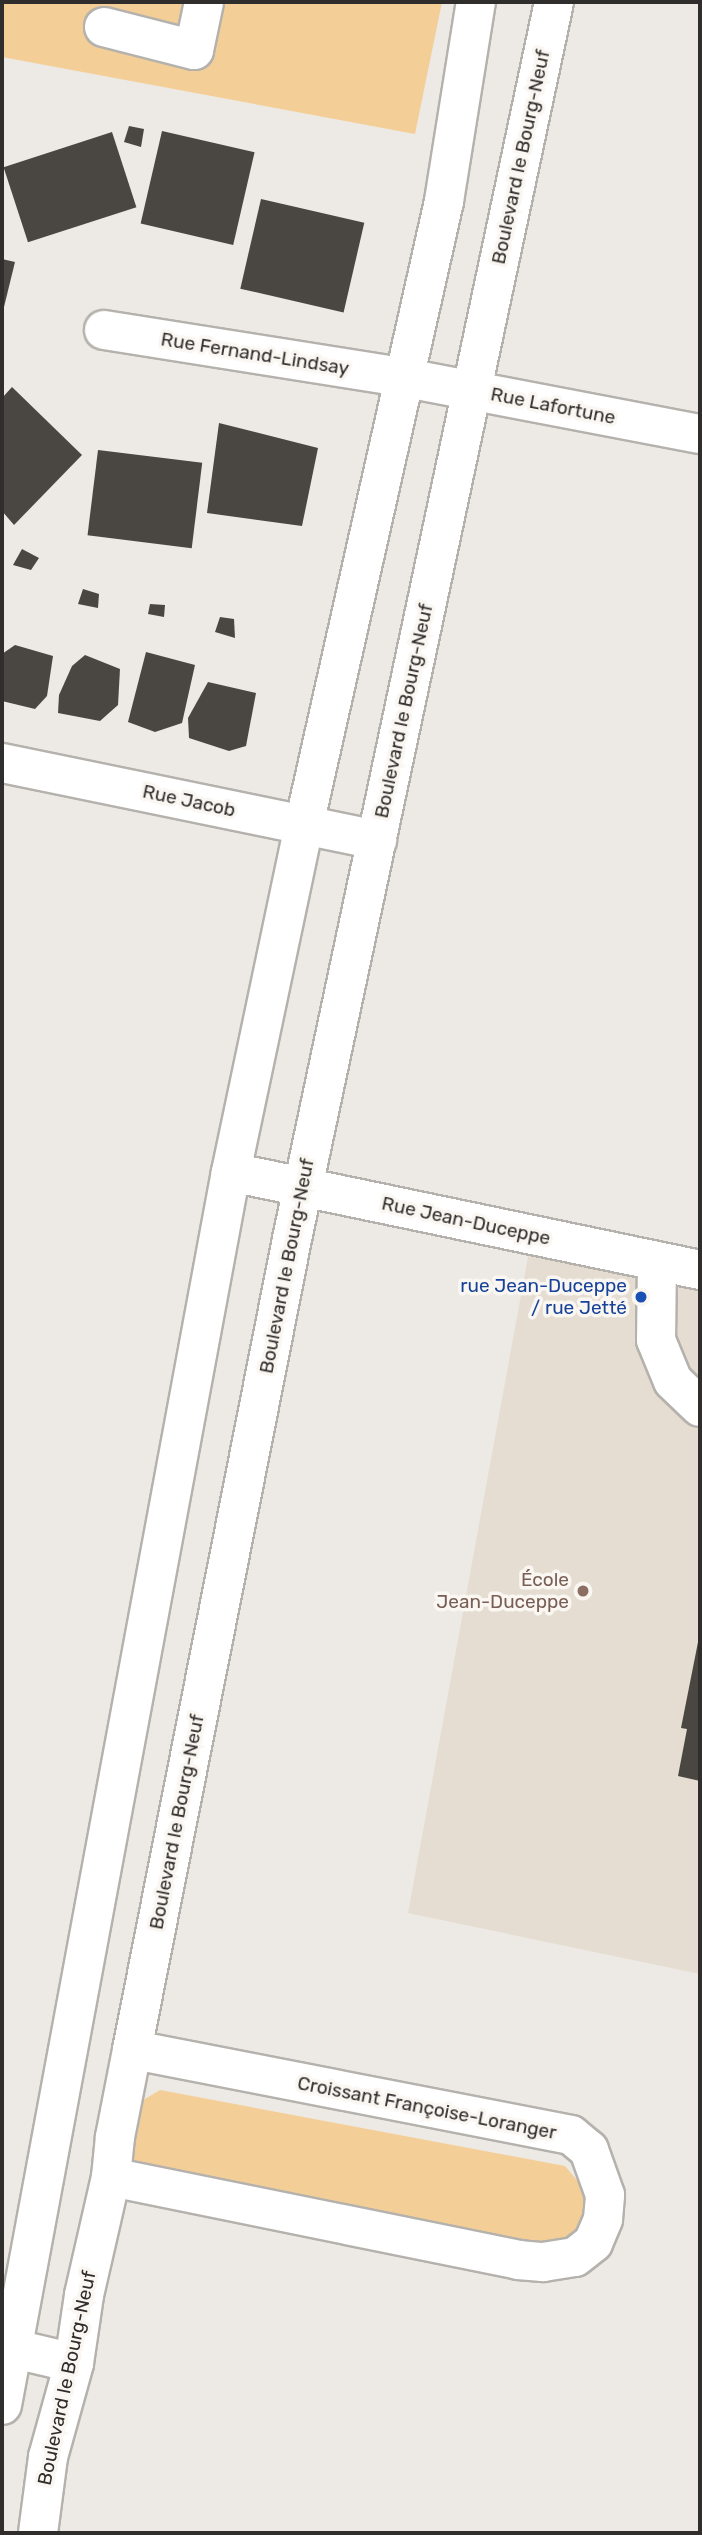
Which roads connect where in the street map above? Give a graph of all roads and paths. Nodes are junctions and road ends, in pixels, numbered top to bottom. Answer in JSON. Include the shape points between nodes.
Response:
{"nodes":[{"id":1,"x":204,"y":2,"type":"edge"},
{"id":2,"x":475,"y":2,"type":"edge"},
{"id":3,"x":554,"y":2,"type":"edge"},
{"id":4,"x":104,"y":27,"type":"dead end"},
{"id":5,"x":104,"y":330,"type":"dead end"},
{"id":6,"x":406,"y":378,"type":"junction"},
{"id":7,"x":472,"y":391,"type":"junction"},
{"id":8,"x":700,"y":433,"type":"edge"},
{"id":9,"x":2,"y":763,"type":"edge"},
{"id":10,"x":304,"y":825,"type":"junction"},
{"id":11,"x":377,"y":840,"type":"junction"},
{"id":12,"x":231,"y":1172,"type":"junction"},
{"id":13,"x":302,"y":1187,"type":"junction"},
{"id":14,"x":657,"y":1261,"type":"junction"},
{"id":15,"x":700,"y":1270,"type":"edge"},
{"id":16,"x":700,"y":1407,"type":"edge"},
{"id":17,"x":132,"y":2050,"type":"junction"},
{"id":18,"x":111,"y":2177,"type":"junction"},
{"id":19,"x":6,"y":2347,"type":"edge"},
{"id":20,"x":74,"y":2362,"type":"junction"},
{"id":21,"x":2,"y":2405,"type":"edge"},
{"id":22,"x":38,"y":2533,"type":"edge"}],
"edges":[{"from":1,"to":4,"type":"street","via":[[194,50]]},
{"from":2,"to":6,"type":"street","via":[[444,201]]},
{"from":3,"to":7,"type":"street","name":"Boulevard le Bourg-Neuf"},
{"from":5,"to":6,"type":"street","name":"Rue Fernand-Lindsay"},
{"from":6,"to":7,"type":"street","name":"Rue Lafortune"},
{"from":6,"to":10,"type":"street"},
{"from":7,"to":8,"type":"street","name":"Rue Lafortune"},
{"from":7,"to":11,"type":"street","name":"Boulevard le Bourg-Neuf"},
{"from":9,"to":10,"type":"street","name":"Rue Jacob"},
{"from":10,"to":11,"type":"street","name":"Rue Jacob"},
{"from":10,"to":12,"type":"street"},
{"from":11,"to":13,"type":"street","name":"Boulevard le Bourg-Neuf"},
{"from":12,"to":13,"type":"street","name":"Rue Jean-Duceppe"},
{"from":12,"to":19,"type":"street"},
{"from":13,"to":14,"type":"street","name":"Rue Jean-Duceppe"},
{"from":13,"to":17,"type":"street","name":"Boulevard le Bourg-Neuf"},
{"from":14,"to":15,"type":"street","name":"Rue Jean-Duceppe"},
{"from":14,"to":16,"type":"street","via":[[656,1340],[673,1381]]},
{"from":17,"to":18,"type":"street","name":"Boulevard le Bourg-Neuf"},
{"from":17,"to":18,"type":"street","name":"Croissant Françoise-Loranger","via":[[571,2136],[589,2150],[606,2195],[603,2219],[593,2243],[575,2257],[518,2260]]},
{"from":18,"to":20,"type":"street","name":"Boulevard le Bourg-Neuf"},
{"from":19,"to":20,"type":"street"},
{"from":19,"to":21,"type":"street"},
{"from":20,"to":22,"type":"street","name":"Boulevard le Bourg-Neuf","via":[[48,2457]]}]}
